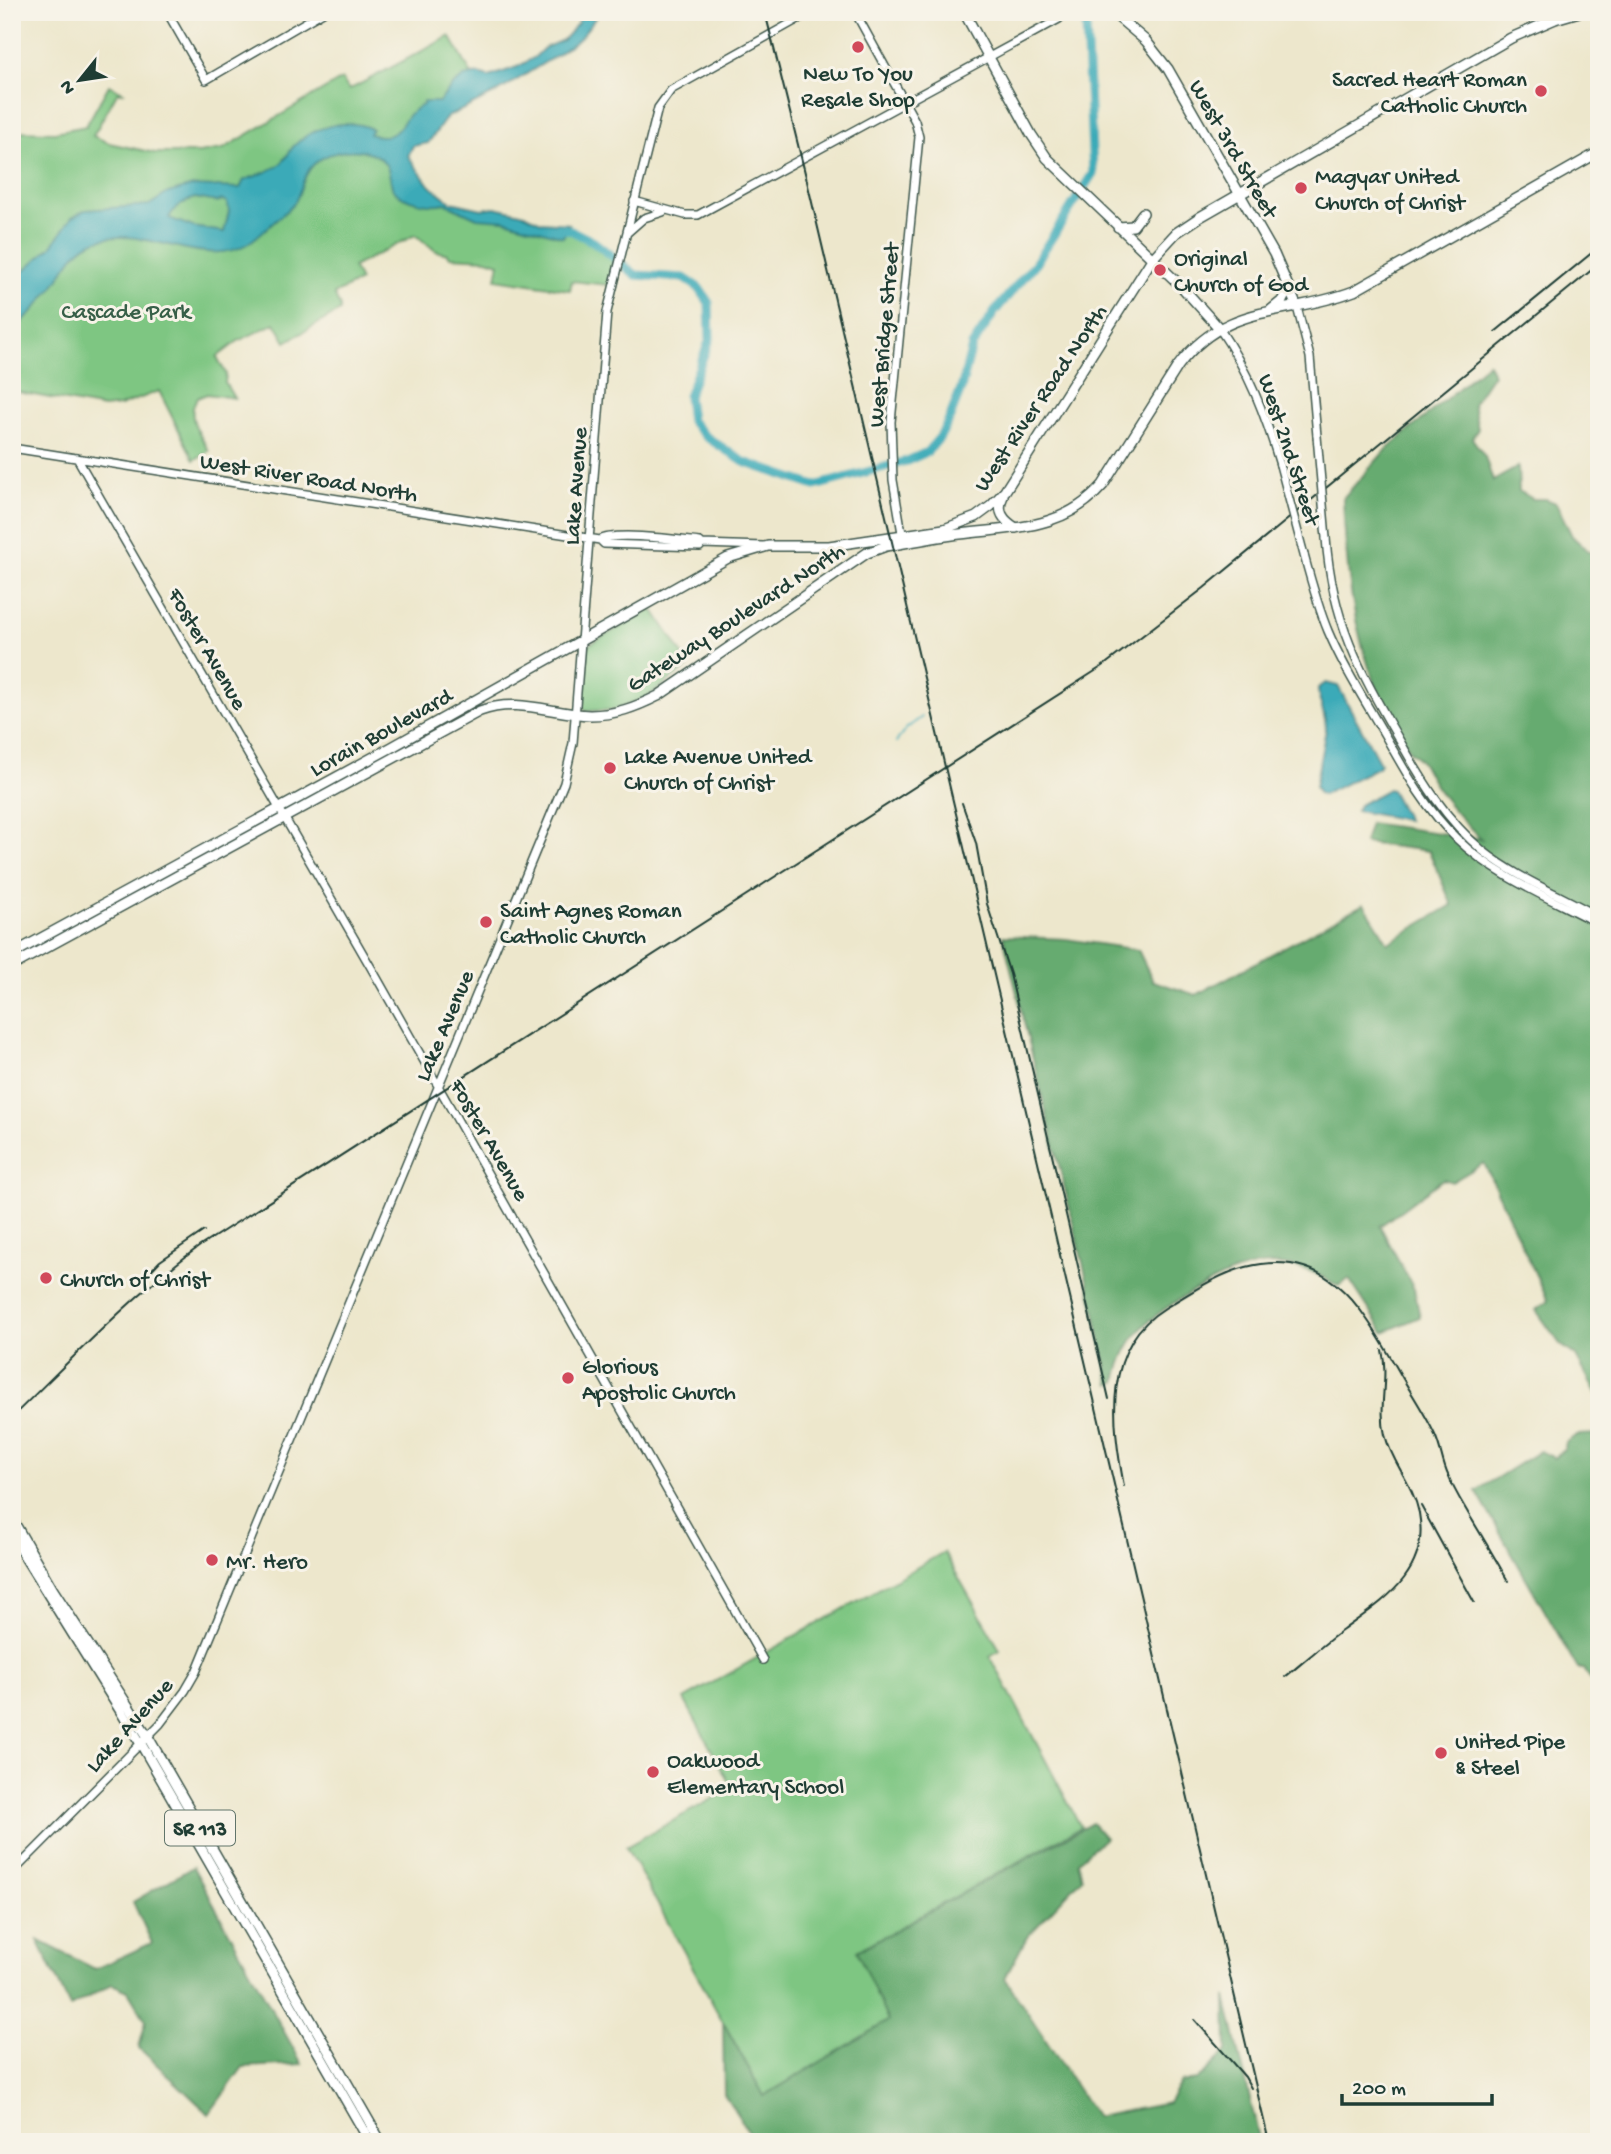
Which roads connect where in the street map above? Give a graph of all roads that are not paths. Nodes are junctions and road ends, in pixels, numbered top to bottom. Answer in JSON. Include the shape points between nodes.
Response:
{"nodes":[{"id":1,"x":167,"y":12,"type":"edge"},
{"id":2,"x":323,"y":12,"type":"edge"},
{"id":3,"x":811,"y":12,"type":"edge"},
{"id":4,"x":855,"y":12,"type":"edge"},
{"id":5,"x":964,"y":12,"type":"edge"},
{"id":6,"x":1066,"y":12,"type":"edge"},
{"id":7,"x":1579,"y":12,"type":"edge"},
{"id":8,"x":1113,"y":13,"type":"edge"},
{"id":9,"x":988,"y":57,"type":"junction"},
{"id":10,"x":904,"y":102,"type":"junction"},
{"id":11,"x":1599,"y":152,"type":"edge"},
{"id":12,"x":1239,"y":194,"type":"junction"},
{"id":13,"x":634,"y":201,"type":"junction"},
{"id":14,"x":668,"y":211,"type":"junction"},
{"id":15,"x":1143,"y":213,"type":"dead end"},
{"id":16,"x":1118,"y":227,"type":"junction"},
{"id":17,"x":625,"y":236,"type":"junction"},
{"id":18,"x":1152,"y":259,"type":"junction"},
{"id":19,"x":1289,"y":286,"type":"junction"},
{"id":20,"x":1297,"y":307,"type":"junction"},
{"id":21,"x":1270,"y":311,"type":"junction"},
{"id":22,"x":1219,"y":328,"type":"junction"},
{"id":23,"x":12,"y":448,"type":"edge"},
{"id":24,"x":77,"y":458,"type":"junction"},
{"id":25,"x":1005,"y":491,"type":"junction"},
{"id":26,"x":1016,"y":528,"type":"junction"},
{"id":27,"x":903,"y":539,"type":"junction"},
{"id":28,"x":589,"y":540,"type":"junction"},
{"id":29,"x":837,"y":545,"type":"junction"},
{"id":30,"x":768,"y":546,"type":"junction"},
{"id":31,"x":845,"y":567,"type":"junction"},
{"id":32,"x":581,"y":640,"type":"junction"},
{"id":33,"x":510,"y":705,"type":"joint"},
{"id":34,"x":575,"y":713,"type":"junction"},
{"id":35,"x":283,"y":813,"type":"junction"},
{"id":36,"x":1599,"y":917,"type":"edge"},
{"id":37,"x":1599,"y":924,"type":"edge"},
{"id":38,"x":12,"y":954,"type":"edge"},
{"id":39,"x":12,"y":966,"type":"edge"},
{"id":40,"x":439,"y":1086,"type":"junction"},
{"id":41,"x":12,"y":1519,"type":"edge"},
{"id":42,"x":12,"y":1536,"type":"edge"},
{"id":43,"x":763,"y":1660,"type":"dead end"},
{"id":44,"x":144,"y":1740,"type":"junction"},
{"id":45,"x":12,"y":1873,"type":"edge"},
{"id":46,"x":370,"y":2142,"type":"edge"},
{"id":47,"x":381,"y":2142,"type":"edge"}],
"edges":[{"from":1,"to":2,"type":"street","via":[[206,79]]},
{"from":3,"to":13,"type":"street","name":"Lake Avenue","via":[[664,97]]},
{"from":4,"to":10,"type":"street"},
{"from":5,"to":9,"type":"main road","name":"West 2nd Street"},
{"from":6,"to":9,"type":"street"},
{"from":7,"to":12,"type":"main road","name":"West River Road North","via":[[1511,38]]},
{"from":8,"to":12,"type":"main road","name":"West 3rd Street","via":[[1161,59]]},
{"from":9,"to":10,"type":"street"},
{"from":9,"to":16,"type":"main road","name":"West 2nd Street","via":[[1040,148]]},
{"from":10,"to":14,"type":"street","via":[[698,215]]},
{"from":10,"to":27,"type":"street","name":"West Bridge Street","via":[[918,130],[919,144],[892,411],[893,480]]},
{"from":11,"to":20,"type":"main road","name":"Gateway Boulevard North","via":[[1370,283]]},
{"from":12,"to":18,"type":"main road","name":"West River Road North","via":[[1188,225]]},
{"from":12,"to":19,"type":"main road","name":"West 3rd Street"},
{"from":13,"to":14,"type":"street"},
{"from":13,"to":17,"type":"street","name":"Lake Avenue"},
{"from":14,"to":17,"type":"street","via":[[644,218]]},
{"from":15,"to":16,"type":"main road","via":[[1133,226]]},
{"from":16,"to":18,"type":"main road","name":"West 2nd Street"},
{"from":17,"to":28,"type":"street","name":"Lake Avenue","via":[[607,313]]},
{"from":18,"to":22,"type":"main road","name":"West 2nd Street"},
{"from":18,"to":25,"type":"main road","name":"West River Road North"},
{"from":19,"to":20,"type":"main road","name":"West 3rd Street"},
{"from":19,"to":21,"type":"main road","via":[[1282,301]]},
{"from":20,"to":21,"type":"main road","name":"Gateway Boulevard North"},
{"from":20,"to":36,"type":"street","name":"West 3rd Street","bridge":true,"via":[[1310,357],[1332,586],[1350,647],[1440,807],[1484,851],[1511,870]]},
{"from":21,"to":22,"type":"main road","name":"Gateway Boulevard North"},
{"from":22,"to":26,"type":"main road","name":"Gateway Boulevard North","via":[[1178,366],[1096,492],[1066,515]]},
{"from":22,"to":37,"type":"street","name":"West 2nd Street","bridge":true,"via":[[1254,387],[1328,632],[1431,812],[1458,841],[1507,875]]},
{"from":23,"to":24,"type":"street","name":"West River Road North"},
{"from":24,"to":28,"type":"street","name":"West River Road North"},
{"from":24,"to":35,"type":"street","name":"Foster Avenue"},
{"from":25,"to":26,"type":"main road","via":[[1000,509]]},
{"from":25,"to":27,"type":"main road","name":"West River Road North","via":[[985,511],[961,524]]},
{"from":26,"to":27,"type":"main road","name":"Gateway Boulevard North"},
{"from":27,"to":29,"type":"main road","name":"West River Road North"},
{"from":27,"to":31,"type":"main road","name":"Gateway Boulevard North"},
{"from":28,"to":30,"type":"street","name":"West River Road North","via":[[606,536]]},
{"from":28,"to":32,"type":"street","name":"Lake Avenue"},
{"from":29,"to":30,"type":"main road","name":"West River Road North"},
{"from":29,"to":31,"type":"main road","via":[[847,555]]},
{"from":30,"to":32,"type":"main road","name":"Lorain Boulevard","via":[[728,558]]},
{"from":31,"to":34,"type":"main road","name":"Gateway Boulevard North","via":[[659,696],[613,713]]},
{"from":32,"to":34,"type":"street","name":"Lake Avenue"},
{"from":32,"to":35,"type":"main road","name":"Lorain Boulevard"},
{"from":33,"to":34,"type":"main road","name":"Gateway Boulevard North"},
{"from":33,"to":35,"type":"main road","name":"Lorain Boulevard","via":[[468,717]]},
{"from":34,"to":40,"type":"street","name":"Lake Avenue","via":[[564,784]]},
{"from":35,"to":38,"type":"main road","name":"Lorain Boulevard"},
{"from":35,"to":39,"type":"main road","name":"Lorain Boulevard"},
{"from":35,"to":40,"type":"street","name":"Foster Avenue"},
{"from":40,"to":43,"type":"street","name":"Foster Avenue"},
{"from":40,"to":44,"type":"street","name":"Lake Avenue","via":[[196,1672],[173,1710]]},
{"from":41,"to":44,"type":"main road","number":"SR 113"},
{"from":42,"to":44,"type":"main road","number":"SR 113"},
{"from":44,"to":45,"type":"street","name":"Lake Avenue"},
{"from":44,"to":46,"type":"main road","number":"SR 113"},
{"from":44,"to":47,"type":"main road","number":"SR 113"}]}
